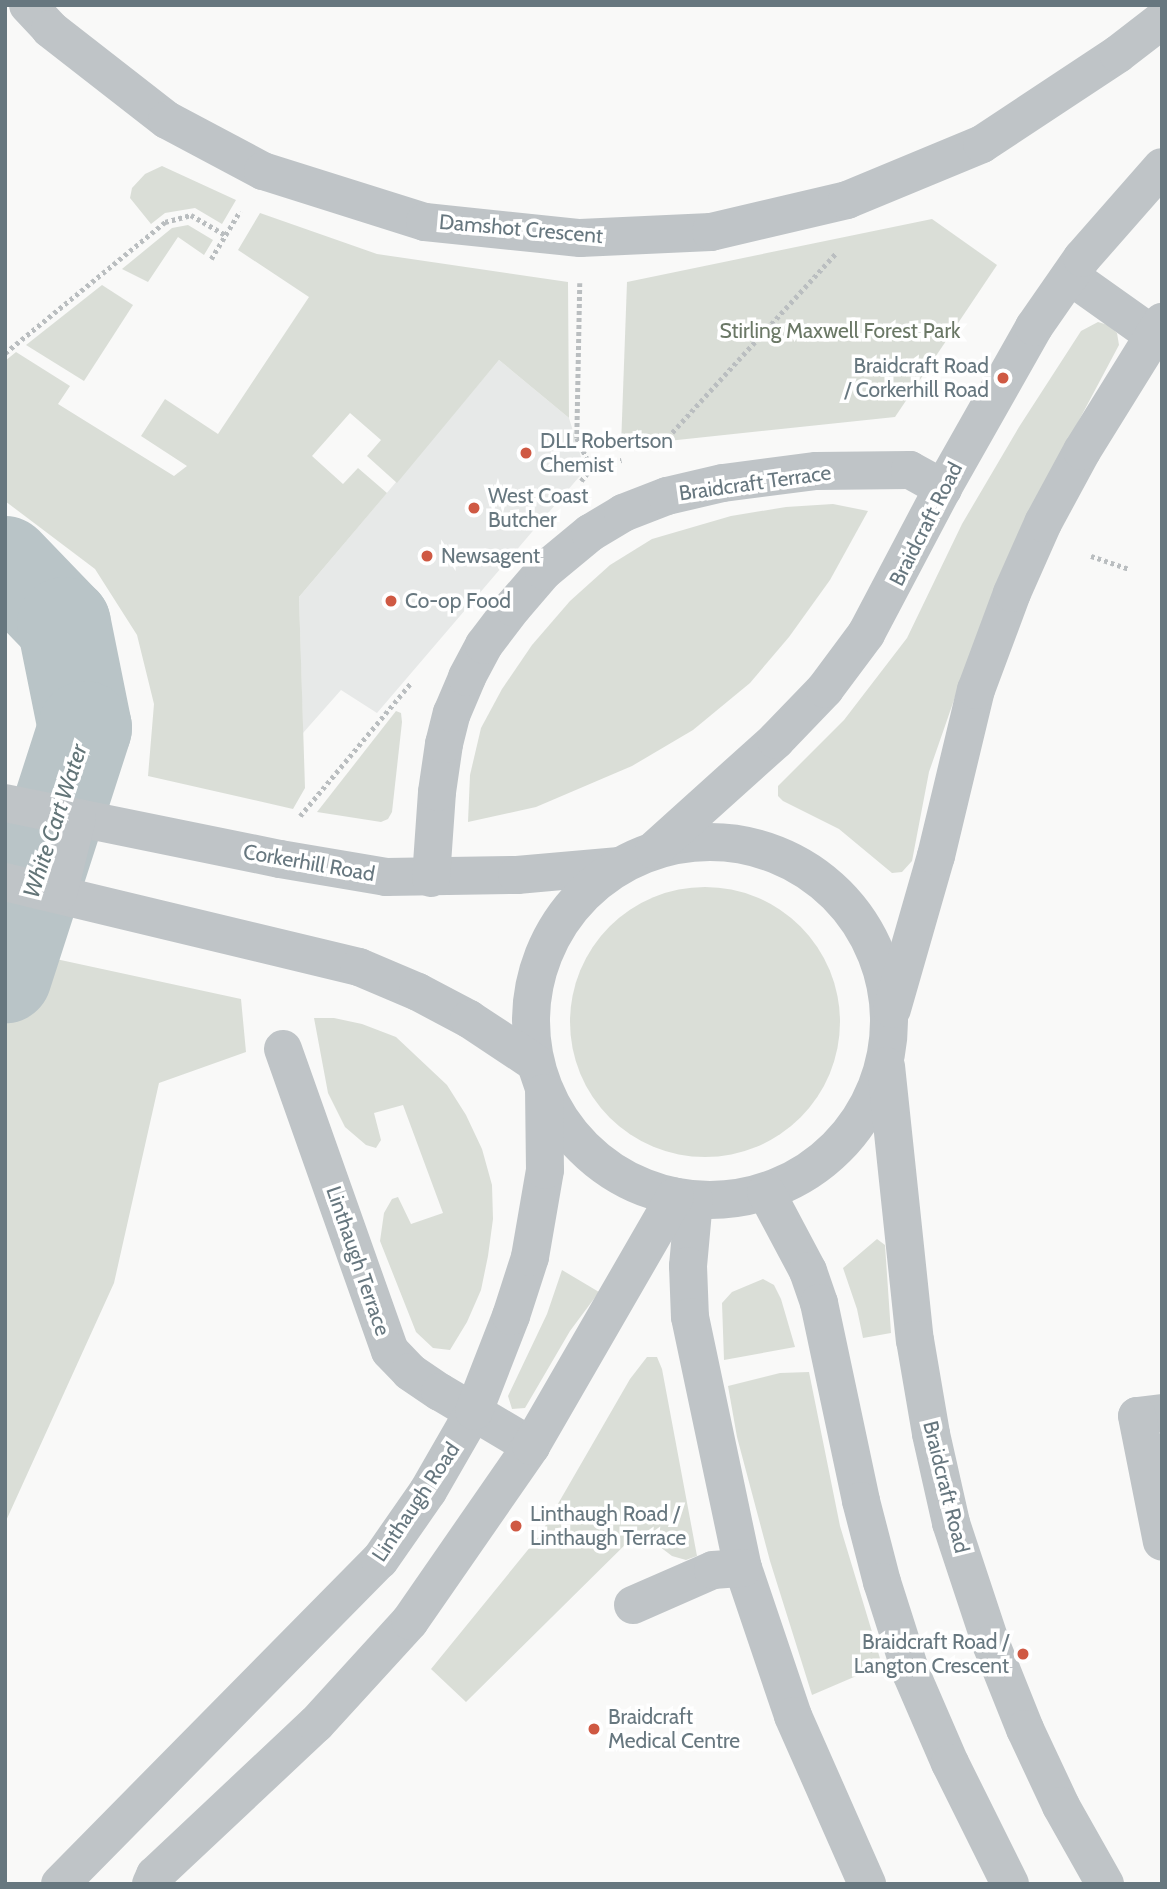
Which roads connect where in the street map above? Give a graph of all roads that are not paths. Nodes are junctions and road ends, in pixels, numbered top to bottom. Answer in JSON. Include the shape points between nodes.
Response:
{"nodes":[{"id":1,"x":28,"y":5,"type":"edge"},
{"id":2,"x":1162,"y":20,"type":"edge"},
{"id":3,"x":1162,"y":167,"type":"edge"},
{"id":4,"x":1070,"y":276,"type":"junction"},
{"id":5,"x":1157,"y":329,"type":"edge"},
{"id":6,"x":943,"y":488,"type":"junction"},
{"id":7,"x":5,"y":803,"type":"edge"},
{"id":8,"x":77,"y":818,"type":"junction"},
{"id":9,"x":654,"y":850,"type":"junction"},
{"id":10,"x":617,"y":866,"type":"junction"},
{"id":11,"x":431,"y":878,"type":"junction"},
{"id":12,"x":5,"y":882,"type":"edge"},
{"id":13,"x":58,"y":894,"type":"junction"},
{"id":14,"x":890,"y":1018,"type":"junction"},
{"id":15,"x":283,"y":1049,"type":"dead end"},
{"id":16,"x":885,"y":1062,"type":"junction"},
{"id":17,"x":539,"y":1076,"type":"junction"},
{"id":18,"x":766,"y":1192,"type":"junction"},
{"id":19,"x":685,"y":1199,"type":"junction"},
{"id":20,"x":474,"y":1411,"type":"junction"},
{"id":21,"x":1162,"y":1413,"type":"edge"},
{"id":22,"x":531,"y":1447,"type":"junction"},
{"id":23,"x":1162,"y":1542,"type":"edge"},
{"id":24,"x":743,"y":1568,"type":"junction"},
{"id":25,"x":632,"y":1605,"type":"dead end"},
{"id":26,"x":61,"y":1884,"type":"edge"},
{"id":27,"x":152,"y":1884,"type":"edge"},
{"id":28,"x":867,"y":1884,"type":"edge"},
{"id":29,"x":1010,"y":1884,"type":"edge"},
{"id":30,"x":1105,"y":1884,"type":"edge"}],
"edges":[{"from":1,"to":2,"type":"street","name":"Damshot Crescent","via":[[50,29],[167,120],[264,171],[425,222],[580,238],[711,232],[847,200],[982,144]]},
{"from":3,"to":4,"type":"street","name":"Braidcraft Road"},
{"from":4,"to":5,"type":"street"},
{"from":4,"to":6,"type":"street","name":"Braidcraft Road","via":[[1022,347]]},
{"from":5,"to":14,"type":"street","via":[[1082,451],[1012,593],[976,690]]},
{"from":6,"to":9,"type":"street","name":"Braidcraft Road","via":[[866,634],[825,689],[776,740]]},
{"from":6,"to":11,"type":"street","name":"Braidcraft Terrace","via":[[910,471],[816,471],[723,483],[667,496],[623,513],[590,533],[544,571],[513,607],[467,677],[444,744]]},
{"from":7,"to":8,"type":"street","name":"Corkerhill Road"},
{"from":8,"to":11,"type":"street","name":"Corkerhill Road","via":[[386,877]]},
{"from":8,"to":13,"type":"street"},
{"from":9,"to":10,"type":"street"},
{"from":9,"to":14,"type":"street","via":[[707,841],[738,843],[807,869],[855,914],[876,951]]},
{"from":10,"to":11,"type":"street","name":"Corkerhill Road"},
{"from":10,"to":17,"type":"street","name":"Linthaugh Road","via":[[584,892],[545,949],[531,997],[530,1034]]},
{"from":12,"to":13,"type":"street"},
{"from":13,"to":17,"type":"street","via":[[359,967],[469,1019]]},
{"from":14,"to":16,"type":"street"},
{"from":15,"to":20,"type":"street","name":"Linthaugh Terrace","via":[[390,1351],[410,1372]]},
{"from":16,"to":18,"type":"street","via":[[859,1122],[835,1150],[806,1173]]},
{"from":16,"to":30,"type":"street","name":"Braidcraft Road","via":[[915,1339],[930,1434],[951,1523],[1025,1729]]},
{"from":17,"to":19,"type":"street","via":[[559,1119],[577,1143],[610,1171],[634,1184]]},
{"from":17,"to":20,"type":"street","name":"Linthaugh Road","via":[[545,1170],[534,1238],[511,1317]]},
{"from":18,"to":19,"type":"street","via":[[730,1200]]},
{"from":18,"to":29,"type":"street","via":[[808,1271],[819,1303],[861,1501],[911,1673]]},
{"from":19,"to":22,"type":"street"},
{"from":19,"to":24,"type":"street","via":[[690,1317]]},
{"from":20,"to":22,"type":"street","name":"Linthaugh Terrace"},
{"from":20,"to":26,"type":"street","name":"Linthaugh Road","via":[[428,1491],[380,1560]]},
{"from":21,"to":23,"type":"street","via":[[1137,1416]]},
{"from":22,"to":27,"type":"street","via":[[410,1621],[316,1724],[156,1875]]},
{"from":24,"to":25,"type":"street","via":[[713,1570]]},
{"from":24,"to":28,"type":"street","via":[[793,1716]]}]}
